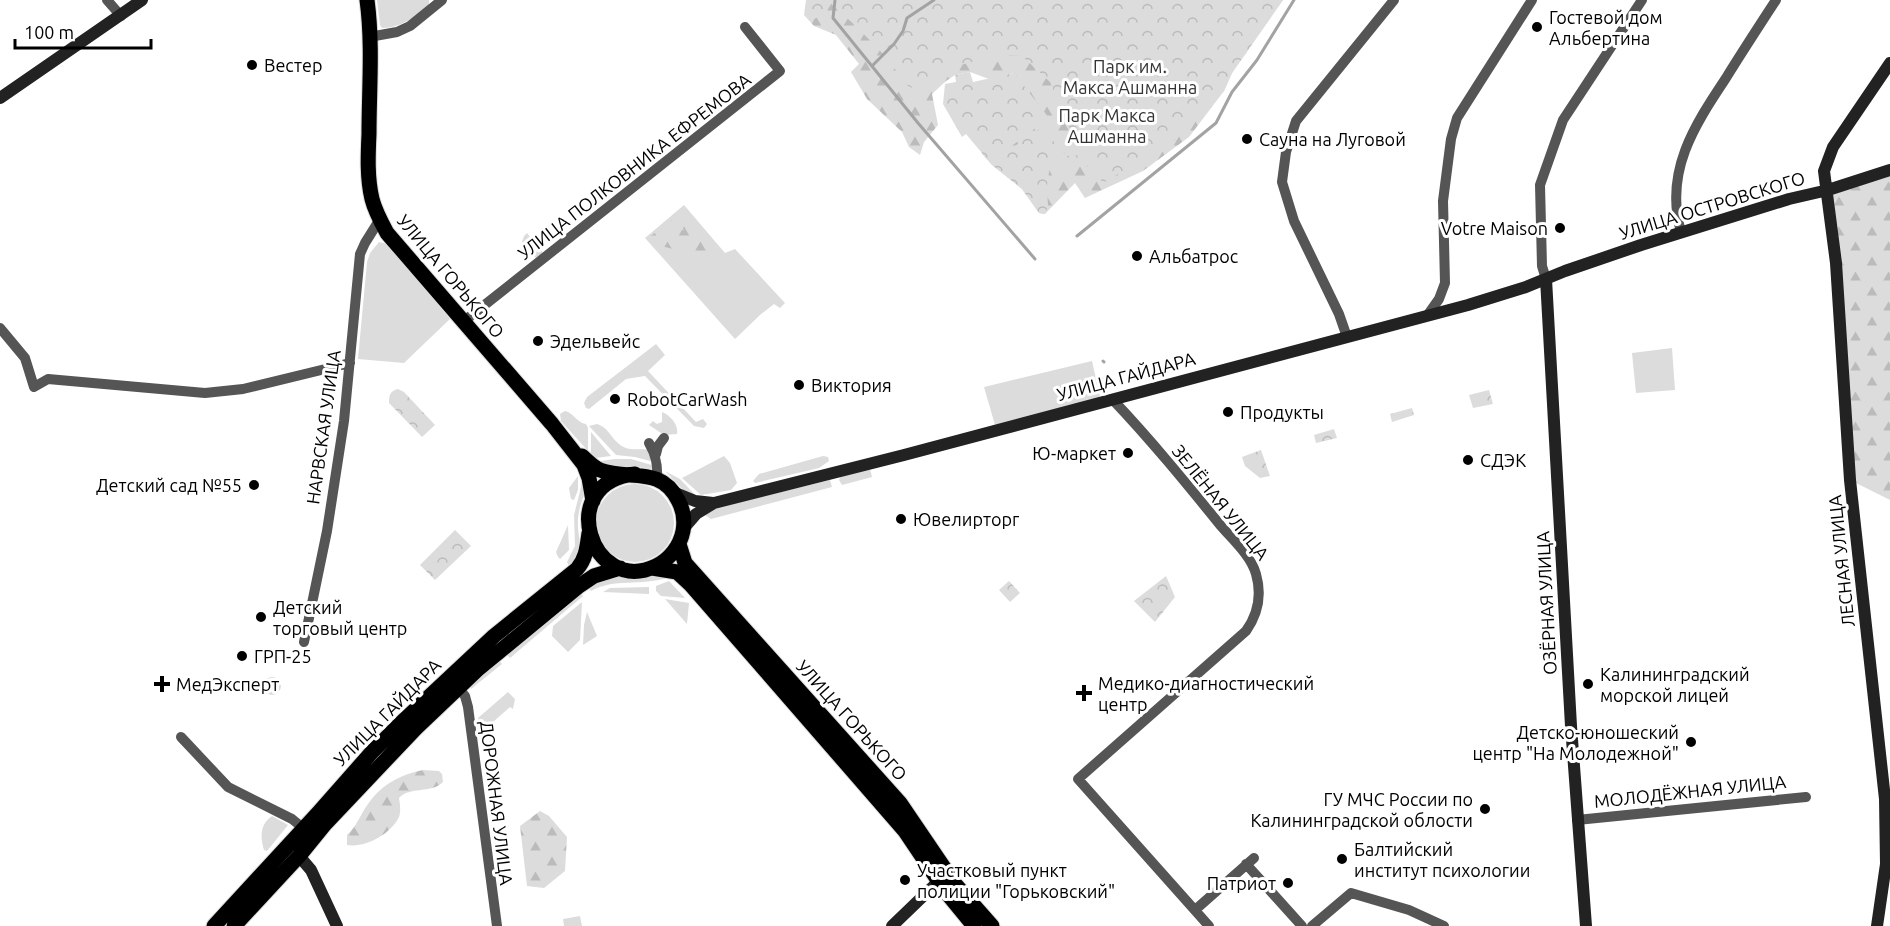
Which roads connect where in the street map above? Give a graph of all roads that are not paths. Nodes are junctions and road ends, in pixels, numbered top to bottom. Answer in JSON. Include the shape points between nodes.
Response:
{"nodes":[{"id":1,"x":107,"y":0,"type":"edge"},
{"id":2,"x":142,"y":0,"type":"edge"},
{"id":3,"x":366,"y":0,"type":"edge"},
{"id":4,"x":442,"y":0,"type":"edge"},
{"id":5,"x":1394,"y":0,"type":"edge"},
{"id":6,"x":1532,"y":0,"type":"edge"},
{"id":7,"x":1642,"y":0,"type":"edge"},
{"id":8,"x":1776,"y":0,"type":"edge"},
{"id":9,"x":121,"y":16,"type":"junction"},
{"id":10,"x":745,"y":27,"type":"dead end"},
{"id":11,"x":369,"y":37,"type":"junction"},
{"id":12,"x":1890,"y":63,"type":"edge"},
{"id":13,"x":0,"y":98,"type":"edge"},
{"id":14,"x":1890,"y":170,"type":"edge"},
{"id":15,"x":1828,"y":190,"type":"junction"},
{"id":16,"x":380,"y":219,"type":"junction"},
{"id":17,"x":1681,"y":232,"type":"junction"},
{"id":18,"x":1546,"y":279,"type":"junction"},
{"id":19,"x":1427,"y":316,"type":"junction"},
{"id":20,"x":463,"y":322,"type":"junction"},
{"id":21,"x":0,"y":328,"type":"edge"},
{"id":22,"x":1347,"y":337,"type":"junction"},
{"id":23,"x":350,"y":363,"type":"junction"},
{"id":24,"x":1113,"y":400,"type":"junction"},
{"id":25,"x":664,"y":438,"type":"dead end"},
{"id":26,"x":566,"y":443,"type":"junction"},
{"id":27,"x":649,"y":443,"type":"dead end"},
{"id":28,"x":656,"y":454,"type":"junction"},
{"id":29,"x":635,"y":474,"type":"junction"},
{"id":30,"x":657,"y":480,"type":"junction"},
{"id":31,"x":673,"y":492,"type":"junction"},
{"id":32,"x":593,"y":501,"type":"junction"},
{"id":33,"x":714,"y":503,"type":"junction"},
{"id":34,"x":683,"y":529,"type":"junction"},
{"id":35,"x":589,"y":533,"type":"junction"},
{"id":36,"x":679,"y":544,"type":"junction"},
{"id":37,"x":620,"y":568,"type":"junction"},
{"id":38,"x":652,"y":568,"type":"junction"},
{"id":39,"x":304,"y":642,"type":"dead end"},
{"id":40,"x":458,"y":688,"type":"junction"},
{"id":41,"x":181,"y":737,"type":"dead end"},
{"id":42,"x":1887,"y":784,"type":"edge"},
{"id":43,"x":1806,"y":797,"type":"dead end"},
{"id":44,"x":1577,"y":820,"type":"junction"},
{"id":45,"x":303,"y":828,"type":"junction"},
{"id":46,"x":299,"y":856,"type":"junction"},
{"id":47,"x":943,"y":877,"type":"junction"},
{"id":48,"x":1195,"y":910,"type":"junction"},
{"id":49,"x":1204,"y":924,"type":"edge"},
{"id":50,"x":213,"y":926,"type":"edge"},
{"id":51,"x":234,"y":926,"type":"edge"},
{"id":52,"x":337,"y":926,"type":"edge"},
{"id":53,"x":497,"y":926,"type":"edge"},
{"id":54,"x":892,"y":926,"type":"edge"},
{"id":55,"x":974,"y":926,"type":"edge"},
{"id":56,"x":992,"y":926,"type":"edge"},
{"id":57,"x":1302,"y":926,"type":"edge"},
{"id":58,"x":1312,"y":926,"type":"edge"},
{"id":59,"x":1444,"y":926,"type":"edge"},
{"id":60,"x":1586,"y":926,"type":"edge"},
{"id":61,"x":1877,"y":926,"type":"edge"}],
"edges":[{"from":1,"to":9,"type":"street"},
{"from":2,"to":9,"type":"main road"},
{"from":3,"to":11,"type":"main road","name":"УЛИЦА ГОРЬКОГО"},
{"from":4,"to":11,"type":"street","via":[[410,26]]},
{"from":5,"to":22,"type":"street","via":[[1296,121],[1286,152],[1282,182],[1294,221]]},
{"from":6,"to":19,"type":"street","via":[[1457,118],[1443,201],[1445,283]]},
{"from":7,"to":18,"type":"street","via":[[1563,120],[1540,185],[1542,266]]},
{"from":8,"to":17,"type":"street","via":[[1695,126],[1680,162],[1677,183]]},
{"from":9,"to":13,"type":"main road"},
{"from":10,"to":20,"type":"street","name":"УЛИЦА ПОЛКОВНИКА ЕФРЕМОВА","via":[[780,71]]},
{"from":11,"to":16,"type":"main road","name":"УЛИЦА ГОРЬКОГО","via":[[369,174]]},
{"from":12,"to":15,"type":"main road","name":"ЛЕСНАЯ УЛИЦА","via":[[1830,154],[1824,171]]},
{"from":14,"to":15,"type":"main road","name":"УЛИЦА ОСТРОВСКОГО"},
{"from":15,"to":17,"type":"main road","name":"УЛИЦА ОСТРОВСКОГО"},
{"from":15,"to":42,"type":"main road","name":"ЛЕСНАЯ УЛИЦА","via":[[1850,480]]},
{"from":16,"to":20,"type":"main road","name":"УЛИЦА ГОРЬКОГО","via":[[387,233]]},
{"from":16,"to":23,"type":"street","name":"НАРВСКАЯ УЛИЦА","via":[[360,254]]},
{"from":17,"to":18,"type":"main road","name":"УЛИЦА ОСТРОВСКОГО"},
{"from":18,"to":19,"type":"main road","name":"УЛИЦА ГАЙДАРА"},
{"from":18,"to":44,"type":"main road","name":"ОЗЁРНАЯ УЛИЦА"},
{"from":19,"to":22,"type":"main road","name":"УЛИЦА ГАЙДАРА"},
{"from":20,"to":26,"type":"main road","name":"УЛИЦА ГОРЬКОГО"},
{"from":21,"to":23,"type":"street","via":[[25,358],[34,387],[48,379],[205,393],[243,389]]},
{"from":22,"to":24,"type":"main road","name":"УЛИЦА ГАЙДАРА"},
{"from":23,"to":39,"type":"street","name":"НАРВСКАЯ УЛИЦА","via":[[327,531]]},
{"from":24,"to":33,"type":"main road","name":"УЛИЦА ГАЙДАРА"},
{"from":24,"to":48,"type":"street","name":"ЗЕЛЁНАЯ УЛИЦА","via":[[1256,574],[1256,618],[1246,631],[1078,780]]},
{"from":25,"to":28,"type":"street"},
{"from":26,"to":29,"type":"main road","name":"УЛИЦА ГОРЬКОГО","via":[[599,470]]},
{"from":26,"to":32,"type":"main road","name":"УЛИЦА ГОРЬКОГО","via":[[590,478]]},
{"from":27,"to":28,"type":"street"},
{"from":28,"to":30,"type":"street"},
{"from":29,"to":30,"type":"main road","name":"УЛИЦА ГОРЬКОГО"},
{"from":29,"to":32,"type":"main road","via":[[610,482]]},
{"from":30,"to":31,"type":"main road","name":"УЛИЦА ГОРЬКОГО"},
{"from":31,"to":33,"type":"main road","name":"УЛИЦА ГАЙДАРА"},
{"from":31,"to":34,"type":"main road","via":[[681,506]]},
{"from":32,"to":35,"type":"main road","name":"УЛИЦА ГОРЬКОГО"},
{"from":33,"to":34,"type":"main road","name":"УЛИЦА ГАЙДАРА","via":[[696,514]]},
{"from":34,"to":36,"type":"main road"},
{"from":35,"to":37,"type":"main road","via":[[602,556]]},
{"from":35,"to":45,"type":"main road","name":"УЛИЦА ГАЙДАРА","via":[[586,554],[577,569],[444,681]]},
{"from":36,"to":38,"type":"main road","via":[[665,561]]},
{"from":36,"to":47,"type":"main road","name":"УЛИЦА ГОРЬКОГО","via":[[685,563],[900,803]]},
{"from":37,"to":38,"type":"main road","name":"УЛИЦА ГОРЬКОГО"},
{"from":37,"to":40,"type":"main road","name":"УЛИЦА ГАЙДАРА","via":[[594,576],[579,586]]},
{"from":38,"to":47,"type":"main road","name":"УЛИЦА ГОРЬКОГО","via":[[684,577]]},
{"from":40,"to":46,"type":"main road","name":"УЛИЦА ГАЙДАРА","via":[[325,824]]},
{"from":40,"to":53,"type":"street","name":"ДОРОЖНАЯ УЛИЦА","via":[[468,707]]},
{"from":41,"to":45,"type":"street","via":[[228,787]]},
{"from":42,"to":61,"type":"main road","name":"ЛЕСНАЯ УЛИЦА","via":[[1886,864]]},
{"from":43,"to":44,"type":"street","name":"МОЛОДЁЖНАЯ УЛИЦА"},
{"from":44,"to":60,"type":"main road","name":"ОЗЁРНАЯ УЛИЦА"},
{"from":45,"to":50,"type":"main road","name":"УЛИЦА ГАЙДАРА"},
{"from":46,"to":51,"type":"main road","name":"УЛИЦА ГАЙДАРА"},
{"from":46,"to":52,"type":"main road","via":[[311,870]]},
{"from":47,"to":54,"type":"main road"},
{"from":47,"to":55,"type":"main road","name":"УЛИЦА ГОРЬКОГО"},
{"from":47,"to":56,"type":"main road","name":"УЛИЦА ГОРЬКОГО"},
{"from":48,"to":49,"type":"street","name":"ЗЕЛЁНАЯ УЛИЦА"},
{"from":48,"to":57,"type":"street","via":[[1250,861]]},
{"from":58,"to":59,"type":"street","via":[[1351,893],[1409,910]]}]}
